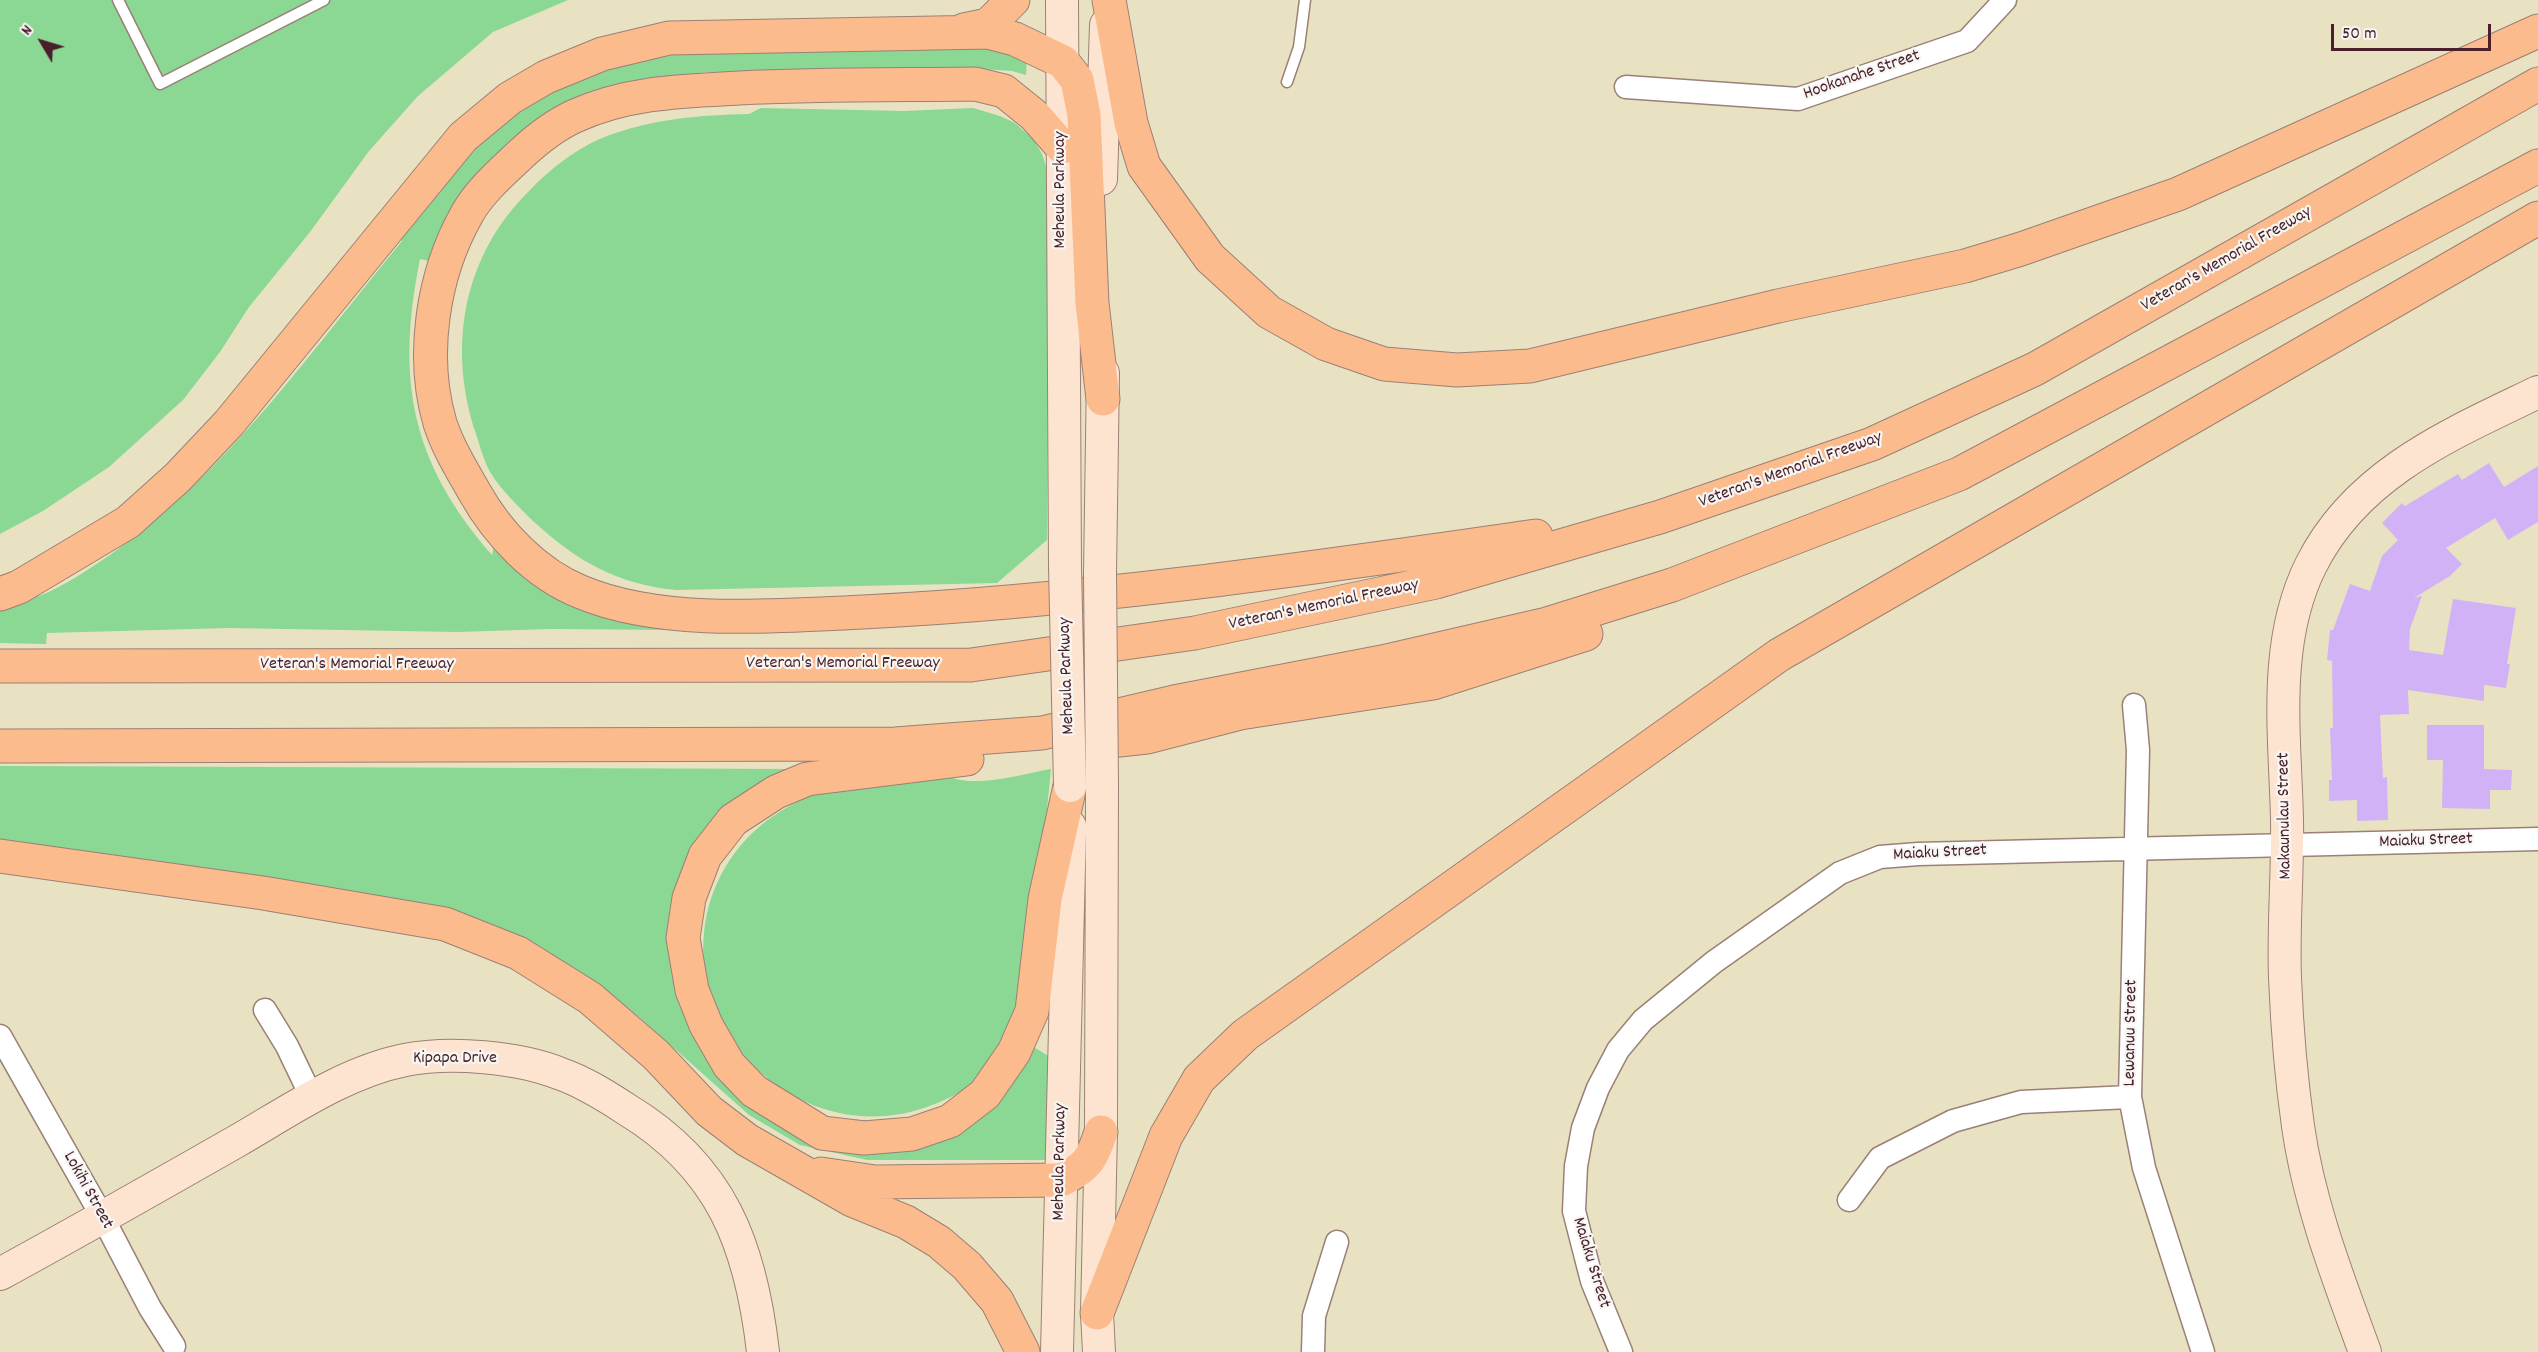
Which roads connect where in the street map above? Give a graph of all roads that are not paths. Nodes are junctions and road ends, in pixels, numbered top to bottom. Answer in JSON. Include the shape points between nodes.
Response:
{"nodes":[{"id":1,"x":118,"y":0,"type":"edge"},
{"id":2,"x":324,"y":0,"type":"edge"},
{"id":3,"x":1013,"y":0,"type":"edge"},
{"id":4,"x":1062,"y":0,"type":"edge"},
{"id":5,"x":1108,"y":0,"type":"edge"},
{"id":6,"x":1305,"y":0,"type":"edge"},
{"id":7,"x":2005,"y":0,"type":"edge"},
{"id":8,"x":2538,"y":31,"type":"edge"},
{"id":9,"x":956,"y":32,"type":"junction"},
{"id":10,"x":1064,"y":62,"type":"junction"},
{"id":11,"x":1287,"y":82,"type":"dead end"},
{"id":12,"x":2538,"y":84,"type":"edge"},
{"id":13,"x":1626,"y":87,"type":"dead end"},
{"id":14,"x":1062,"y":147,"type":"junction"},
{"id":15,"x":2538,"y":166,"type":"edge"},
{"id":16,"x":2538,"y":218,"type":"edge"},
{"id":17,"x":2538,"y":392,"type":"edge"},
{"id":18,"x":1103,"y":399,"type":"junction"},
{"id":19,"x":1959,"y":474,"type":"junction"},
{"id":20,"x":1660,"y":518,"type":"junction"},
{"id":21,"x":0,"y":594,"type":"edge"},
{"id":22,"x":0,"y":666,"type":"edge"},
{"id":23,"x":2134,"y":705,"type":"dead end"},
{"id":24,"x":0,"y":746,"type":"edge"},
{"id":25,"x":1086,"y":786,"type":"junction"},
{"id":26,"x":2538,"y":839,"type":"edge"},
{"id":27,"x":2287,"y":846,"type":"junction"},
{"id":28,"x":2135,"y":850,"type":"junction"},
{"id":29,"x":0,"y":856,"type":"edge"},
{"id":30,"x":265,"y":1010,"type":"dead end"},
{"id":31,"x":0,"y":1036,"type":"edge"},
{"id":32,"x":2130,"y":1097,"type":"junction"},
{"id":33,"x":312,"y":1098,"type":"junction"},
{"id":34,"x":1101,"y":1132,"type":"junction"},
{"id":35,"x":780,"y":1160,"type":"junction"},
{"id":36,"x":1061,"y":1180,"type":"junction"},
{"id":37,"x":1849,"y":1200,"type":"dead end"},
{"id":38,"x":103,"y":1218,"type":"junction"},
{"id":39,"x":1337,"y":1242,"type":"dead end"},
{"id":40,"x":0,"y":1275,"type":"edge"},
{"id":41,"x":1097,"y":1313,"type":"junction"},
{"id":42,"x":174,"y":1346,"type":"dead end"},
{"id":43,"x":763,"y":1352,"type":"edge"},
{"id":44,"x":1023,"y":1352,"type":"edge"},
{"id":45,"x":1057,"y":1352,"type":"edge"},
{"id":46,"x":1099,"y":1352,"type":"edge"},
{"id":47,"x":1313,"y":1352,"type":"edge"},
{"id":48,"x":1621,"y":1352,"type":"edge"},
{"id":49,"x":2203,"y":1352,"type":"edge"},
{"id":50,"x":2365,"y":1352,"type":"edge"}],
"edges":[{"from":1,"to":2,"type":"lane","via":[[160,84]]},
{"from":3,"to":9,"type":"highway","via":[[988,25]]},
{"from":4,"to":10,"type":"main road","name":"Meheula Parkway"},
{"from":5,"to":8,"type":"highway","via":[[1131,123],[1144,166],[1210,258],[1269,312],[1326,344],[1384,364],[1457,370],[1530,366],[1965,266],[2021,249],[2178,194]]},
{"from":5,"to":18,"type":"main road","name":"Meheula Parkway","via":[[1101,146]]},
{"from":6,"to":11,"type":"lane","via":[[1299,47]]},
{"from":7,"to":13,"type":"street","name":"Hookanahe Street","via":[[1967,41],[1798,99]]},
{"from":9,"to":10,"type":"highway","via":[[988,32],[1015,39]]},
{"from":9,"to":21,"type":"highway","via":[[669,38],[602,54],[546,77],[510,98],[463,136],[229,423],[178,477],[128,522],[19,587]]},
{"from":10,"to":14,"type":"main road","name":"Meheula Parkway"},
{"from":10,"to":18,"type":"highway","via":[[1077,80],[1084,115],[1092,303]]},
{"from":12,"to":20,"type":"highway","name":"Veteran's Memorial Freeway","via":[[2035,369],[1872,444]]},
{"from":14,"to":20,"type":"highway","via":[[1035,116],[1004,91],[975,84],[782,86],[647,93],[574,116],[537,139],[469,209],[447,259],[434,303],[432,362],[440,421],[455,459],[489,517],[528,559],[568,586],[598,598],[670,614],[790,616],[979,606],[1347,564]]},
{"from":14,"to":25,"type":"main road","name":"Meheula Parkway","bridge":true,"via":[[1065,567]]},
{"from":15,"to":19,"type":"highway"},
{"from":16,"to":41,"type":"highway","via":[[1779,655],[1245,1035],[1199,1080],[1166,1136]]},
{"from":17,"to":27,"type":"main road","name":"Makaunulau Street","via":[[2438,440],[2398,465],[2369,488],[2336,525],[2311,565],[2289,635],[2283,677]]},
{"from":18,"to":25,"type":"main road","name":"Meheula Parkway","bridge":true,"via":[[1100,573]]},
{"from":19,"to":24,"type":"highway","via":[[1672,585],[1547,624],[1042,733],[895,744]]},
{"from":19,"to":25,"type":"highway","via":[[1698,596],[1433,683],[1240,713],[1147,737],[807,779],[776,792],[733,820],[705,856],[689,898],[683,938],[692,990],[729,1065],[754,1091],[788,1114],[822,1133],[854,1137],[912,1134],[950,1121],[985,1095],[1014,1052],[1032,1011],[1045,899]]},
{"from":20,"to":22,"type":"highway","name":"Veteran's Memorial Freeway","via":[[1436,582],[1194,633],[971,665]]},
{"from":23,"to":28,"type":"street","name":"Lewanuu Street","via":[[2138,750]]},
{"from":25,"to":34,"type":"main road","name":"Meheula Parkway"},
{"from":25,"to":36,"type":"main road","name":"Meheula Parkway"},
{"from":26,"to":27,"type":"street","name":"Maiaku Street"},
{"from":27,"to":28,"type":"street","name":"Maiaku Street"},
{"from":27,"to":50,"type":"main road","name":"Makaunulau Street","via":[[2285,977],[2298,1127],[2314,1206]]},
{"from":28,"to":32,"type":"street","name":"Lewanuu Street"},
{"from":28,"to":48,"type":"street","name":"Maiaku Street","via":[[1880,857],[1840,873],[1714,962],[1643,1020],[1618,1050],[1598,1089],[1583,1128],[1576,1166],[1574,1211],[1592,1281]]},
{"from":29,"to":35,"type":"highway","via":[[263,893],[444,924],[518,953],[591,998],[656,1055],[709,1111]]},
{"from":30,"to":33,"type":"street","via":[[288,1046]]},
{"from":31,"to":38,"type":"street","name":"Lokihi Street"},
{"from":32,"to":37,"type":"street","via":[[2021,1102],[1953,1121],[1880,1158]]},
{"from":32,"to":49,"type":"street","name":"Lewanuu Street","via":[[2144,1168]]},
{"from":33,"to":38,"type":"main road","name":"Kipapa Drive"},
{"from":33,"to":43,"type":"main road","name":"Kipapa Drive","via":[[367,1071],[406,1059],[438,1057],[501,1059],[560,1073],[604,1095],[651,1124],[691,1163],[726,1209],[752,1278]]},
{"from":34,"to":36,"type":"highway","via":[[1094,1155],[1081,1170]]},
{"from":34,"to":41,"type":"main road","name":"Meheula Parkway"},
{"from":35,"to":36,"type":"highway","via":[[823,1175],[875,1182]]},
{"from":35,"to":44,"type":"highway","via":[[939,1242],[967,1266],[997,1301]]},
{"from":36,"to":45,"type":"main road","name":"Meheula Parkway"},
{"from":38,"to":40,"type":"main road","name":"Kipapa Drive"},
{"from":38,"to":42,"type":"street","name":"Lokihi Street"},
{"from":39,"to":47,"type":"street","via":[[1314,1316]]},
{"from":41,"to":46,"type":"main road","name":"Meheula Parkway"}]}
